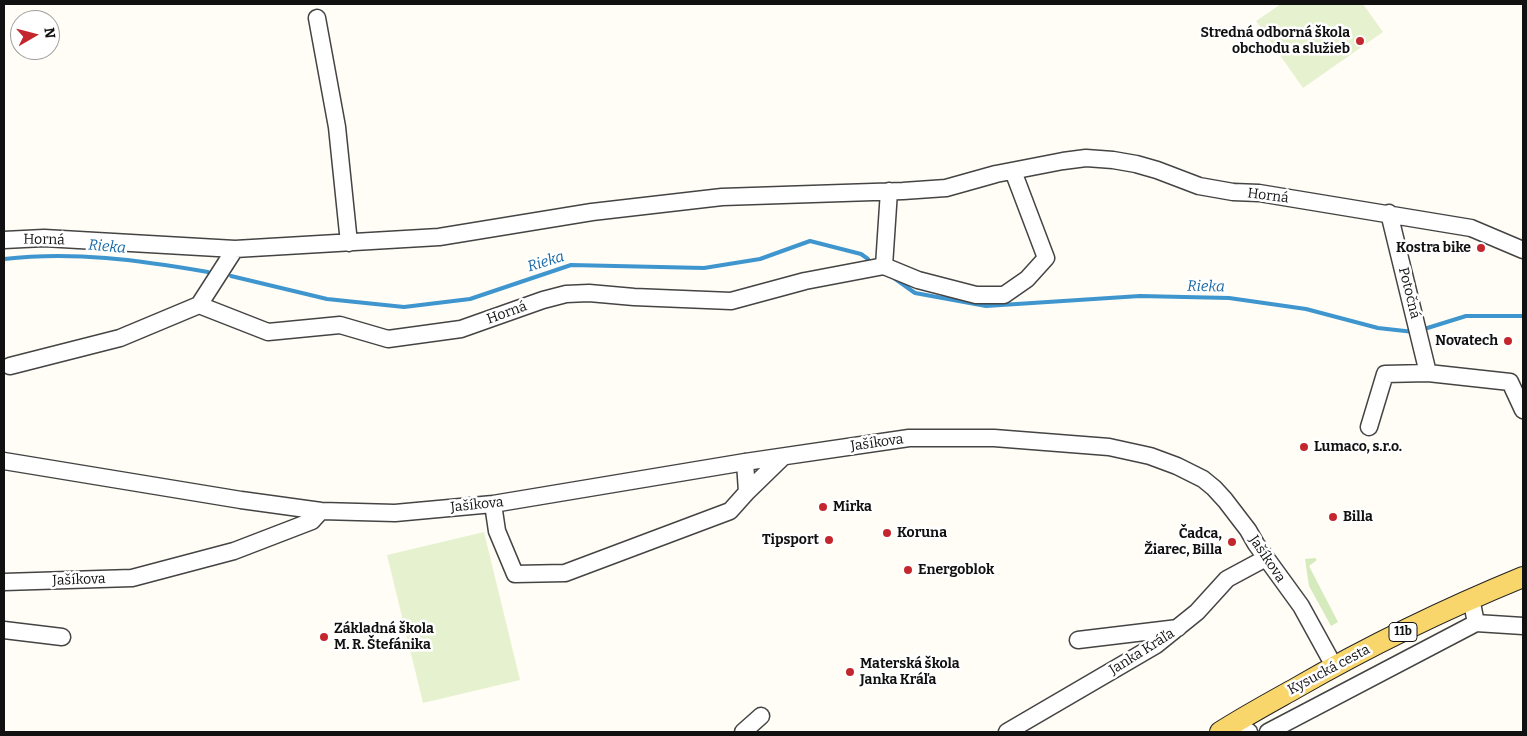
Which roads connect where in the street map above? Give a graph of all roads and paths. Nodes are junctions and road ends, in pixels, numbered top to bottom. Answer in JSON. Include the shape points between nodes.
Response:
{"nodes":[{"id":1,"x":317,"y":18,"type":"dead end"},
{"id":2,"x":1013,"y":171,"type":"junction"},
{"id":3,"x":889,"y":190,"type":"junction"},
{"id":4,"x":1389,"y":214,"type":"junction"},
{"id":5,"x":4,"y":240,"type":"edge"},
{"id":6,"x":348,"y":243,"type":"junction"},
{"id":7,"x":235,"y":249,"type":"junction"},
{"id":8,"x":1523,"y":250,"type":"edge"},
{"id":9,"x":884,"y":266,"type":"junction"},
{"id":10,"x":199,"y":306,"type":"junction"},
{"id":11,"x":10,"y":366,"type":"dead end"},
{"id":12,"x":1428,"y":373,"type":"junction"},
{"id":13,"x":1523,"y":410,"type":"edge"},
{"id":14,"x":1370,"y":427,"type":"dead end"},
{"id":15,"x":783,"y":457,"type":"junction"},
{"id":16,"x":4,"y":461,"type":"edge"},
{"id":17,"x":745,"y":462,"type":"junction"},
{"id":18,"x":747,"y":492,"type":"junction"},
{"id":19,"x":493,"y":504,"type":"junction"},
{"id":20,"x":321,"y":511,"type":"junction"},
{"id":21,"x":1266,"y":558,"type":"junction"},
{"id":22,"x":1523,"y":578,"type":"edge"},
{"id":23,"x":4,"y":582,"type":"edge"},
{"id":24,"x":1471,"y":598,"type":"junction"},
{"id":25,"x":1476,"y":623,"type":"junction"},
{"id":26,"x":1523,"y":626,"type":"edge"},
{"id":27,"x":1178,"y":628,"type":"junction"},
{"id":28,"x":4,"y":630,"type":"edge"},
{"id":29,"x":62,"y":637,"type":"dead end"},
{"id":30,"x":1078,"y":640,"type":"dead end"},
{"id":31,"x":1334,"y":666,"type":"junction"},
{"id":32,"x":761,"y":716,"type":"dead end"},
{"id":33,"x":1235,"y":729,"type":"edge"},
{"id":34,"x":743,"y":732,"type":"edge"},
{"id":35,"x":1006,"y":732,"type":"edge"},
{"id":36,"x":1268,"y":732,"type":"edge"}],
"edges":[{"from":1,"to":6,"type":"street","via":[[337,127]]},
{"from":2,"to":3,"type":"street","name":"Horná","via":[[946,188]]},
{"from":2,"to":4,"type":"street","name":"Horná","via":[[1086,158],[1113,160],[1157,170],[1198,186]]},
{"from":2,"to":9,"type":"street","via":[[1046,258],[1027,279],[1004,295],[976,295],[918,280]]},
{"from":3,"to":6,"type":"street","name":"Horná","via":[[722,197],[592,212],[440,237]]},
{"from":3,"to":9,"type":"street"},
{"from":4,"to":8,"type":"street","name":"Horná","via":[[1471,228]]},
{"from":4,"to":12,"type":"street","name":"Potočná"},
{"from":5,"to":7,"type":"street","name":"Horná","via":[[44,238]]},
{"from":6,"to":7,"type":"street","name":"Horná"},
{"from":7,"to":10,"type":"street"},
{"from":9,"to":10,"type":"street","name":"Horná","via":[[805,281],[731,301],[589,292],[566,294],[460,329],[388,339],[340,325],[268,332]]},
{"from":10,"to":11,"type":"street","via":[[120,338]]},
{"from":12,"to":13,"type":"street","via":[[1510,382]]},
{"from":12,"to":14,"type":"street","via":[[1385,374]]},
{"from":15,"to":17,"type":"street","name":"Jašíkova"},
{"from":15,"to":18,"type":"street"},
{"from":15,"to":21,"type":"street","name":"Jašíkova","via":[[910,438],[994,438],[1086,444],[1130,451],[1177,466],[1209,484],[1225,500]]},
{"from":16,"to":20,"type":"street","name":"Jašíkova"},
{"from":17,"to":18,"type":"street"},
{"from":17,"to":19,"type":"street","name":"Jašíkova"},
{"from":18,"to":19,"type":"street","via":[[730,511],[565,573],[515,574],[498,531]]},
{"from":19,"to":20,"type":"street","name":"Jašíkova","via":[[395,513]]},
{"from":20,"to":23,"type":"street","name":"Jašíkova","via":[[312,521],[234,551],[132,578]]},
{"from":21,"to":27,"type":"street","name":"Janka Kráľa","via":[[1227,579]]},
{"from":21,"to":31,"type":"street","name":"Jašíkova","via":[[1301,606]]},
{"from":22,"to":24,"type":"main road","name":"Kysucká cesta","number":"11b"},
{"from":24,"to":25,"type":"street"},
{"from":24,"to":31,"type":"main road","name":"Kysucká cesta","number":"11b"},
{"from":25,"to":26,"type":"street"},
{"from":25,"to":36,"type":"street"},
{"from":27,"to":30,"type":"street"},
{"from":27,"to":35,"type":"street","name":"Janka Kráľa","via":[[1156,645]]},
{"from":28,"to":29,"type":"street"},
{"from":31,"to":33,"type":"main road","name":"Kysucká cesta","number":"11b"},
{"from":32,"to":34,"type":"street"}]}
